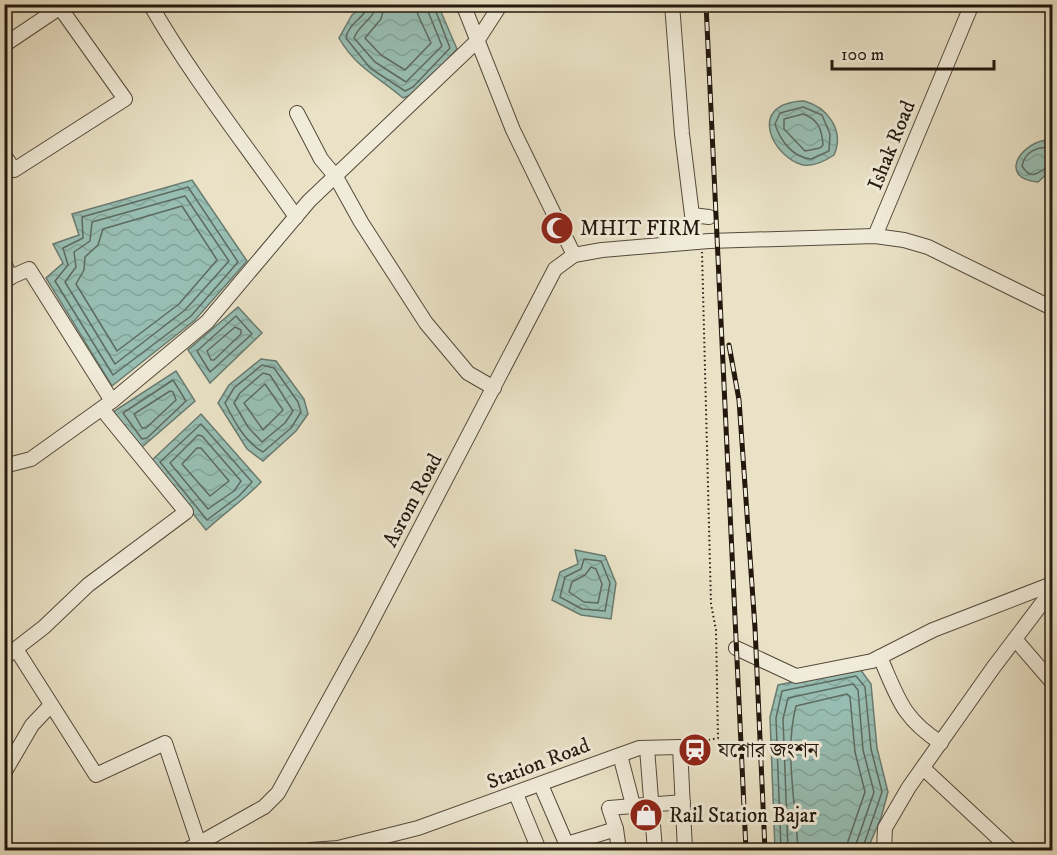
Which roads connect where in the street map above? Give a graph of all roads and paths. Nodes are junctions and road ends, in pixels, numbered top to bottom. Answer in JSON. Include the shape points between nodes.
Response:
{"nodes":[{"id":1,"x":150,"y":4,"type":"edge"},
{"id":2,"x":463,"y":4,"type":"edge"},
{"id":3,"x":501,"y":4,"type":"edge"},
{"id":4,"x":672,"y":4,"type":"edge"},
{"id":5,"x":972,"y":4,"type":"edge"},
{"id":6,"x":63,"y":7,"type":"edge"},
{"id":7,"x":477,"y":41,"type":"junction"},
{"id":8,"x":4,"y":45,"type":"edge"},
{"id":9,"x":297,"y":113,"type":"dead end"},
{"id":10,"x":4,"y":155,"type":"edge"},
{"id":11,"x":336,"y":177,"type":"junction"},
{"id":12,"x":296,"y":217,"type":"junction"},
{"id":13,"x":709,"y":217,"type":"dead end"},
{"id":14,"x":875,"y":236,"type":"junction"},
{"id":15,"x":706,"y":242,"type":"junction"},
{"id":16,"x":574,"y":255,"type":"junction"},
{"id":17,"x":4,"y":262,"type":"edge"},
{"id":18,"x":7,"y":279,"type":"edge"},
{"id":19,"x":1053,"y":308,"type":"edge"},
{"id":20,"x":494,"y":388,"type":"junction"},
{"id":21,"x":107,"y":405,"type":"junction"},
{"id":22,"x":4,"y":465,"type":"edge"},
{"id":23,"x":1053,"y":584,"type":"edge"},
{"id":24,"x":1053,"y":590,"type":"edge"},
{"id":25,"x":1015,"y":639,"type":"junction"},
{"id":26,"x":736,"y":648,"type":"dead end"},
{"id":27,"x":10,"y":654,"type":"edge"},
{"id":28,"x":879,"y":657,"type":"junction"},
{"id":29,"x":1053,"y":682,"type":"edge"},
{"id":30,"x":51,"y":705,"type":"junction"},
{"id":31,"x":941,"y":743,"type":"junction"},
{"id":32,"x":680,"y":747,"type":"junction"},
{"id":33,"x":647,"y":748,"type":"junction"},
{"id":34,"x":620,"y":755,"type":"junction"},
{"id":35,"x":923,"y":768,"type":"junction"},
{"id":36,"x":4,"y":773,"type":"edge"},
{"id":37,"x":541,"y":785,"type":"junction"},
{"id":38,"x":516,"y":794,"type":"junction"},
{"id":39,"x":683,"y":802,"type":"junction"},
{"id":40,"x":652,"y":804,"type":"junction"},
{"id":41,"x":633,"y":805,"type":"junction"},
{"id":42,"x":616,"y":829,"type":"junction"},
{"id":43,"x":193,"y":847,"type":"edge"},
{"id":44,"x":568,"y":848,"type":"edge"},
{"id":45,"x":311,"y":850,"type":"edge"},
{"id":46,"x":539,"y":850,"type":"edge"},
{"id":47,"x":619,"y":850,"type":"edge"},
{"id":48,"x":655,"y":850,"type":"edge"},
{"id":49,"x":685,"y":850,"type":"edge"},
{"id":50,"x":885,"y":850,"type":"edge"},
{"id":51,"x":1011,"y":850,"type":"edge"}],
"edges":[{"from":1,"to":12,"type":"street","via":[[184,63]]},
{"from":2,"to":7,"type":"street"},
{"from":3,"to":7,"type":"street"},
{"from":4,"to":13,"type":"street","via":[[692,215]]},
{"from":5,"to":14,"type":"street","name":"Ishak Road"},
{"from":6,"to":8,"type":"street"},
{"from":6,"to":10,"type":"street","via":[[125,99],[14,170]]},
{"from":7,"to":11,"type":"street"},
{"from":7,"to":16,"type":"street","via":[[513,130]]},
{"from":9,"to":11,"type":"street","via":[[321,159]]},
{"from":11,"to":12,"type":"street"},
{"from":11,"to":20,"type":"street","via":[[426,323],[468,373]]},
{"from":12,"to":21,"type":"street","via":[[207,322]]},
{"from":14,"to":15,"type":"street"},
{"from":14,"to":19,"type":"street","via":[[928,247]]},
{"from":15,"to":16,"type":"street"},
{"from":15,"to":32,"type":"path","via":[[711,604],[716,630],[718,738]]},
{"from":16,"to":20,"type":"street","name":"Asrom Road","via":[[555,269]]},
{"from":17,"to":18,"type":"street"},
{"from":18,"to":21,"type":"street","via":[[29,269]]},
{"from":20,"to":43,"type":"street","name":"Asrom Road","via":[[278,793],[264,807]]},
{"from":21,"to":22,"type":"street","via":[[31,459]]},
{"from":21,"to":27,"type":"street","via":[[186,512],[88,585]]},
{"from":23,"to":28,"type":"street","via":[[933,630]]},
{"from":24,"to":25,"type":"street"},
{"from":25,"to":29,"type":"street"},
{"from":25,"to":31,"type":"street"},
{"from":26,"to":28,"type":"street","via":[[795,676]]},
{"from":27,"to":30,"type":"street"},
{"from":28,"to":31,"type":"street","via":[[909,718]]},
{"from":30,"to":36,"type":"street","via":[[32,725]]},
{"from":30,"to":43,"type":"street","via":[[96,775],[165,743]]},
{"from":31,"to":35,"type":"street"},
{"from":32,"to":33,"type":"street","name":"Station Road"},
{"from":32,"to":39,"type":"street"},
{"from":33,"to":34,"type":"street","name":"Station Road"},
{"from":33,"to":40,"type":"street"},
{"from":34,"to":37,"type":"street","name":"Station Road"},
{"from":34,"to":41,"type":"street"},
{"from":35,"to":50,"type":"street","via":[[885,828]]},
{"from":35,"to":51,"type":"street"},
{"from":37,"to":38,"type":"street","name":"Station Road"},
{"from":37,"to":44,"type":"street"},
{"from":38,"to":45,"type":"street","name":"Station Road","via":[[418,828],[338,848]]},
{"from":38,"to":46,"type":"street"},
{"from":39,"to":40,"type":"street"},
{"from":39,"to":49,"type":"street"},
{"from":40,"to":41,"type":"street"},
{"from":40,"to":48,"type":"street"},
{"from":41,"to":42,"type":"street","via":[[609,808]]},
{"from":42,"to":44,"type":"street"},
{"from":42,"to":47,"type":"street"}]}
